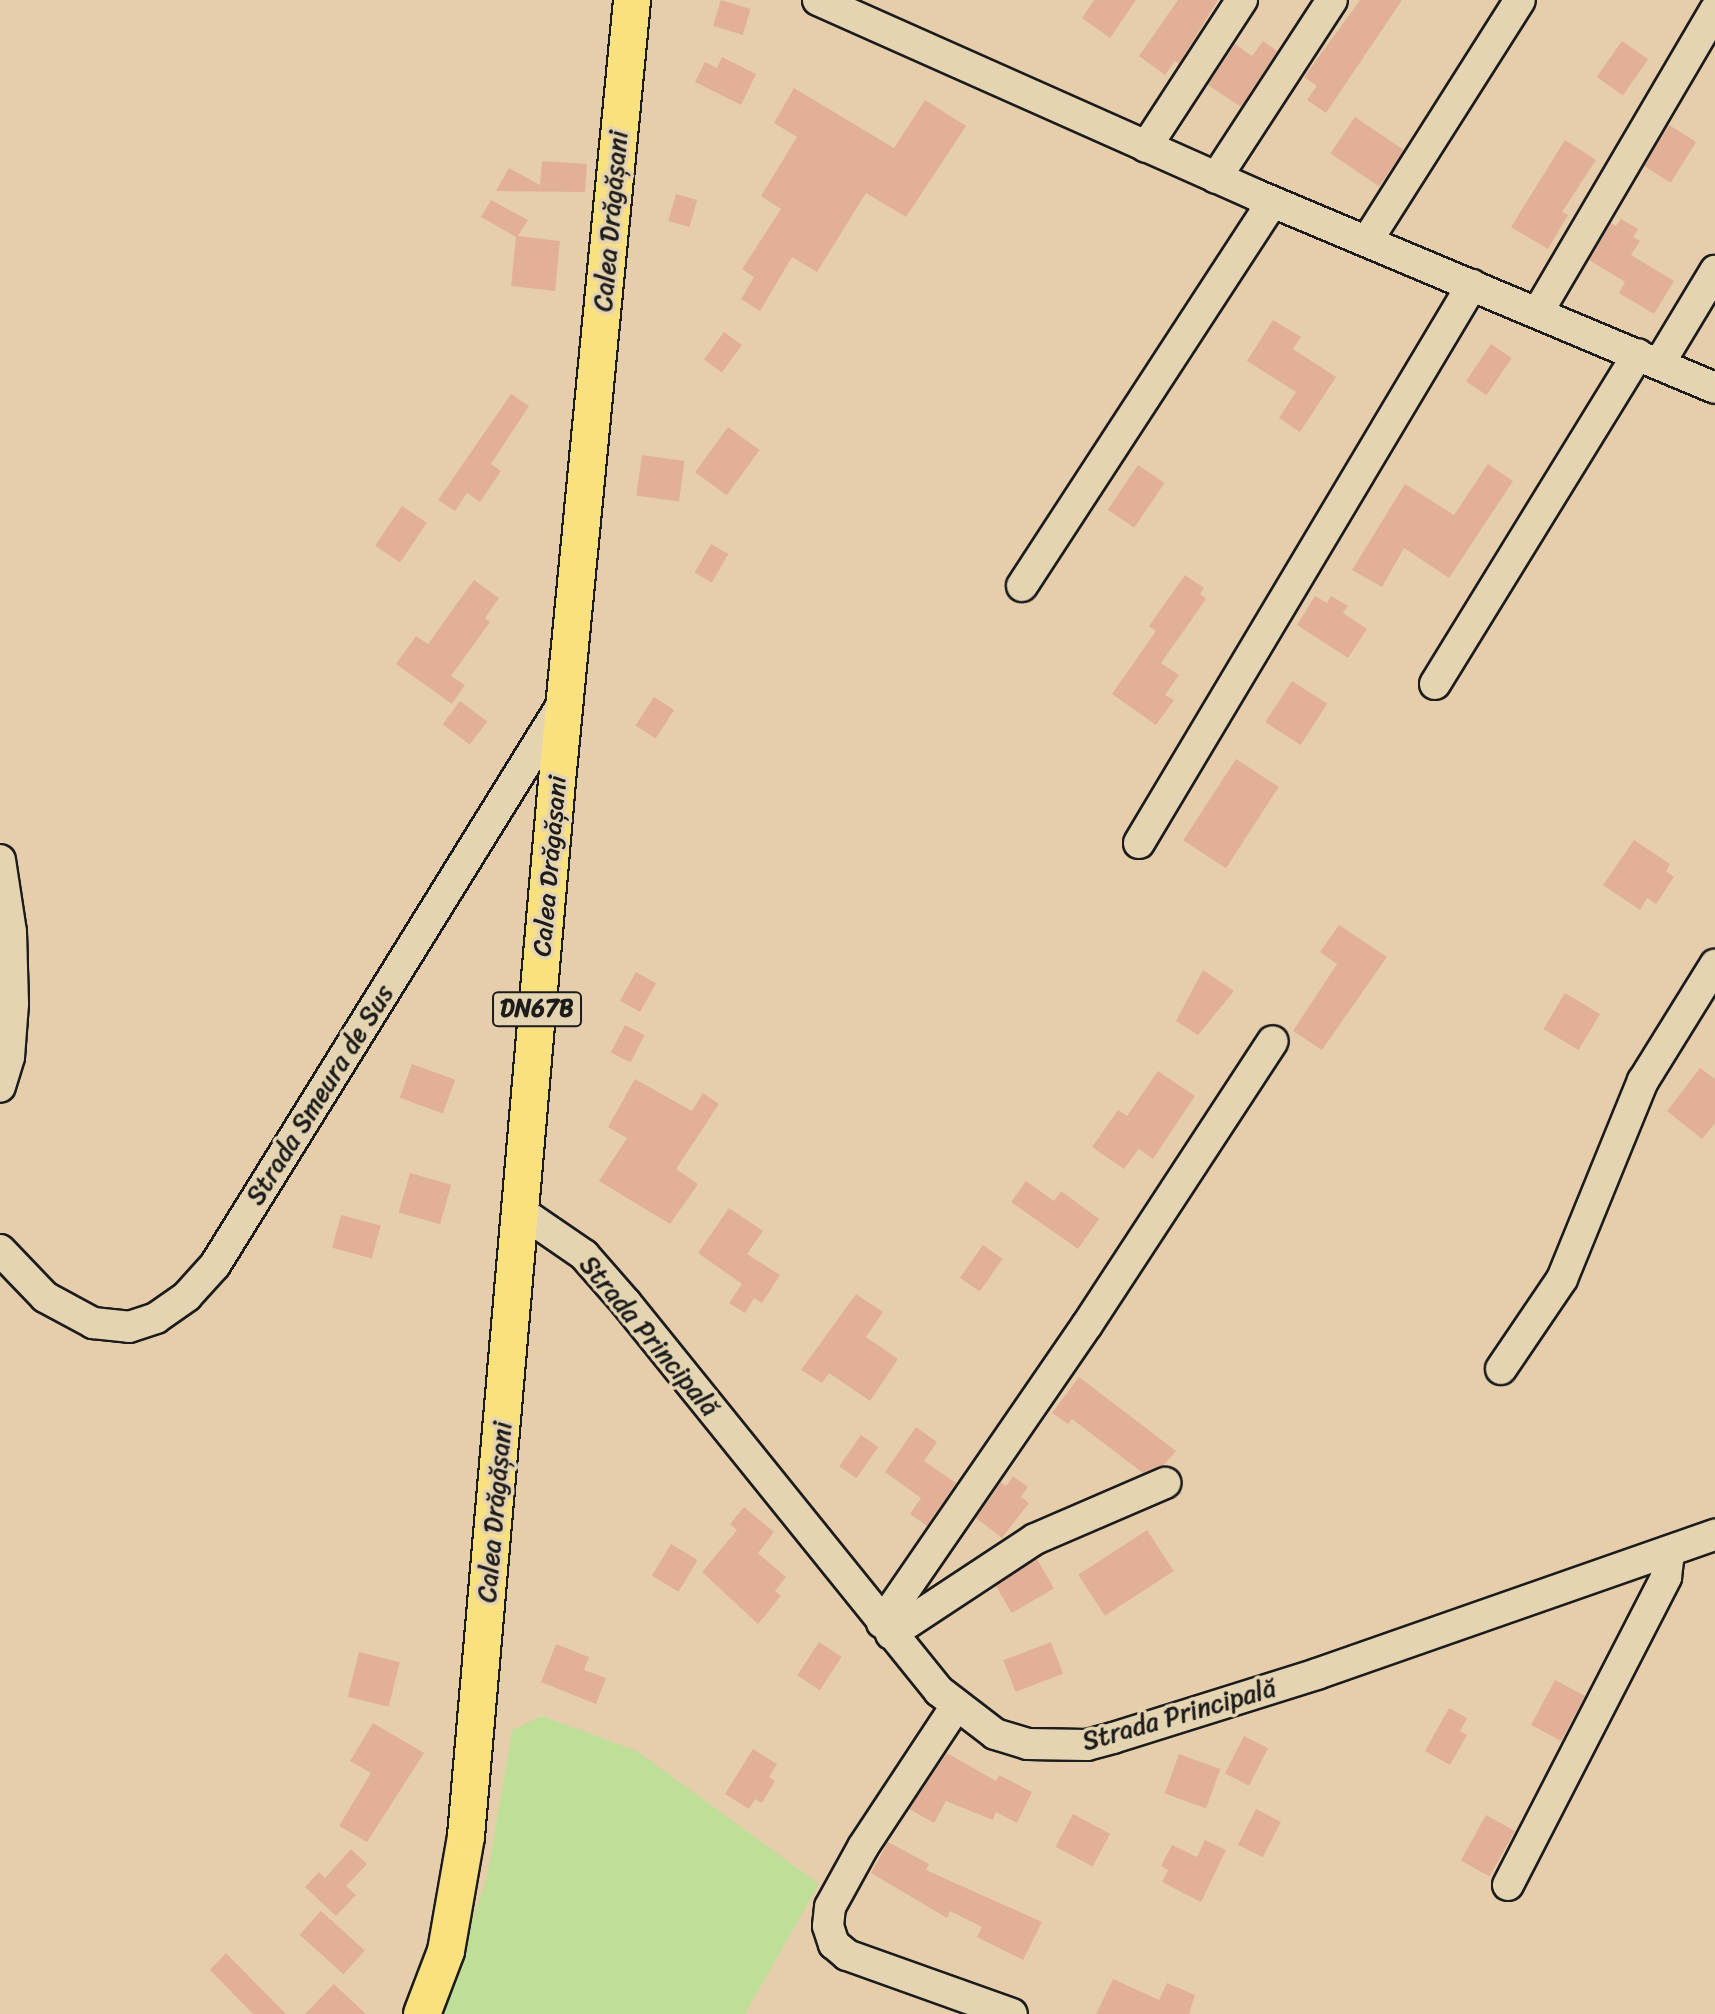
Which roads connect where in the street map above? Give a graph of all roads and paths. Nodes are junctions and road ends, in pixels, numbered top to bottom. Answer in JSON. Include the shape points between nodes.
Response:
{"nodes":[{"id":1,"x":632,"y":0,"type":"edge"},
{"id":2,"x":1242,"y":0,"type":"edge"},
{"id":3,"x":1332,"y":0,"type":"edge"},
{"id":4,"x":1520,"y":0,"type":"edge"},
{"id":5,"x":828,"y":2,"type":"edge"},
{"id":6,"x":1715,"y":10,"type":"edge"},
{"id":7,"x":1146,"y":147,"type":"junction"},
{"id":8,"x":1216,"y":178,"type":"junction"},
{"id":9,"x":1272,"y":202,"type":"junction"},
{"id":10,"x":1367,"y":241,"type":"junction"},
{"id":11,"x":1715,"y":271,"type":"edge"},
{"id":12,"x":1472,"y":285,"type":"junction"},
{"id":13,"x":1538,"y":312,"type":"junction"},
{"id":14,"x":1648,"y":359,"type":"junction"},
{"id":15,"x":1715,"y":388,"type":"edge"},
{"id":16,"x":1022,"y":586,"type":"dead end"},
{"id":17,"x":1435,"y":684,"type":"dead end"},
{"id":18,"x":565,"y":700,"type":"junction"},
{"id":19,"x":1139,"y":843,"type":"dead end"},
{"id":20,"x":0,"y":860,"type":"edge"},
{"id":21,"x":1715,"y":965,"type":"edge"},
{"id":22,"x":1273,"y":1041,"type":"dead end"},
{"id":23,"x":0,"y":1087,"type":"edge"},
{"id":24,"x":520,"y":1211,"type":"junction"},
{"id":25,"x":0,"y":1250,"type":"edge"},
{"id":26,"x":1501,"y":1369,"type":"dead end"},
{"id":27,"x":1165,"y":1483,"type":"dead end"},
{"id":28,"x":1715,"y":1535,"type":"edge"},
{"id":29,"x":1669,"y":1551,"type":"junction"},
{"id":30,"x":886,"y":1628,"type":"junction"},
{"id":31,"x":956,"y":1706,"type":"junction"},
{"id":32,"x":1508,"y":1885,"type":"dead end"},
{"id":33,"x":422,"y":2014,"type":"edge"},
{"id":34,"x":1012,"y":2014,"type":"edge"}],
"edges":[{"from":1,"to":18,"type":"main road","name":"Calea Drăgășani","number":"DN67B"},
{"from":2,"to":7,"type":"street"},
{"from":3,"to":8,"type":"street"},
{"from":4,"to":10,"type":"street"},
{"from":5,"to":7,"type":"street"},
{"from":6,"to":13,"type":"street"},
{"from":7,"to":8,"type":"street"},
{"from":8,"to":9,"type":"street"},
{"from":9,"to":10,"type":"street"},
{"from":9,"to":16,"type":"street"},
{"from":10,"to":12,"type":"street"},
{"from":11,"to":14,"type":"street"},
{"from":12,"to":13,"type":"street"},
{"from":12,"to":19,"type":"street"},
{"from":13,"to":14,"type":"street"},
{"from":14,"to":15,"type":"street"},
{"from":14,"to":17,"type":"street"},
{"from":18,"to":24,"type":"main road","name":"Calea Drăgășani","number":"DN67B"},
{"from":18,"to":25,"type":"street","name":"Strada Smeura de Sus","via":[[215,1265],[187,1296],[156,1318],[129,1327],[93,1323],[45,1297]]},
{"from":20,"to":23,"type":"street","via":[[11,932],[13,1004],[9,1057]]},
{"from":21,"to":26,"type":"street","via":[[1643,1081],[1562,1279]]},
{"from":22,"to":30,"type":"street"},
{"from":24,"to":30,"type":"street","name":"Strada Principală","via":[[584,1255]]},
{"from":24,"to":33,"type":"main road","name":"Calea Drăgășani","number":"DN67B","via":[[466,1836],[446,1951]]},
{"from":27,"to":30,"type":"street","via":[[1035,1539]]},
{"from":28,"to":29,"type":"street","name":"Strada Principală"},
{"from":29,"to":31,"type":"street","name":"Strada Principală","via":[[1317,1674],[1087,1745],[1028,1744],[995,1734]]},
{"from":29,"to":32,"type":"street","via":[[1666,1577]]},
{"from":30,"to":31,"type":"street","name":"Strada Principală"},
{"from":31,"to":34,"type":"street","via":[[863,1847],[830,1907],[828,1926],[834,1944],[847,1955]]}]}
